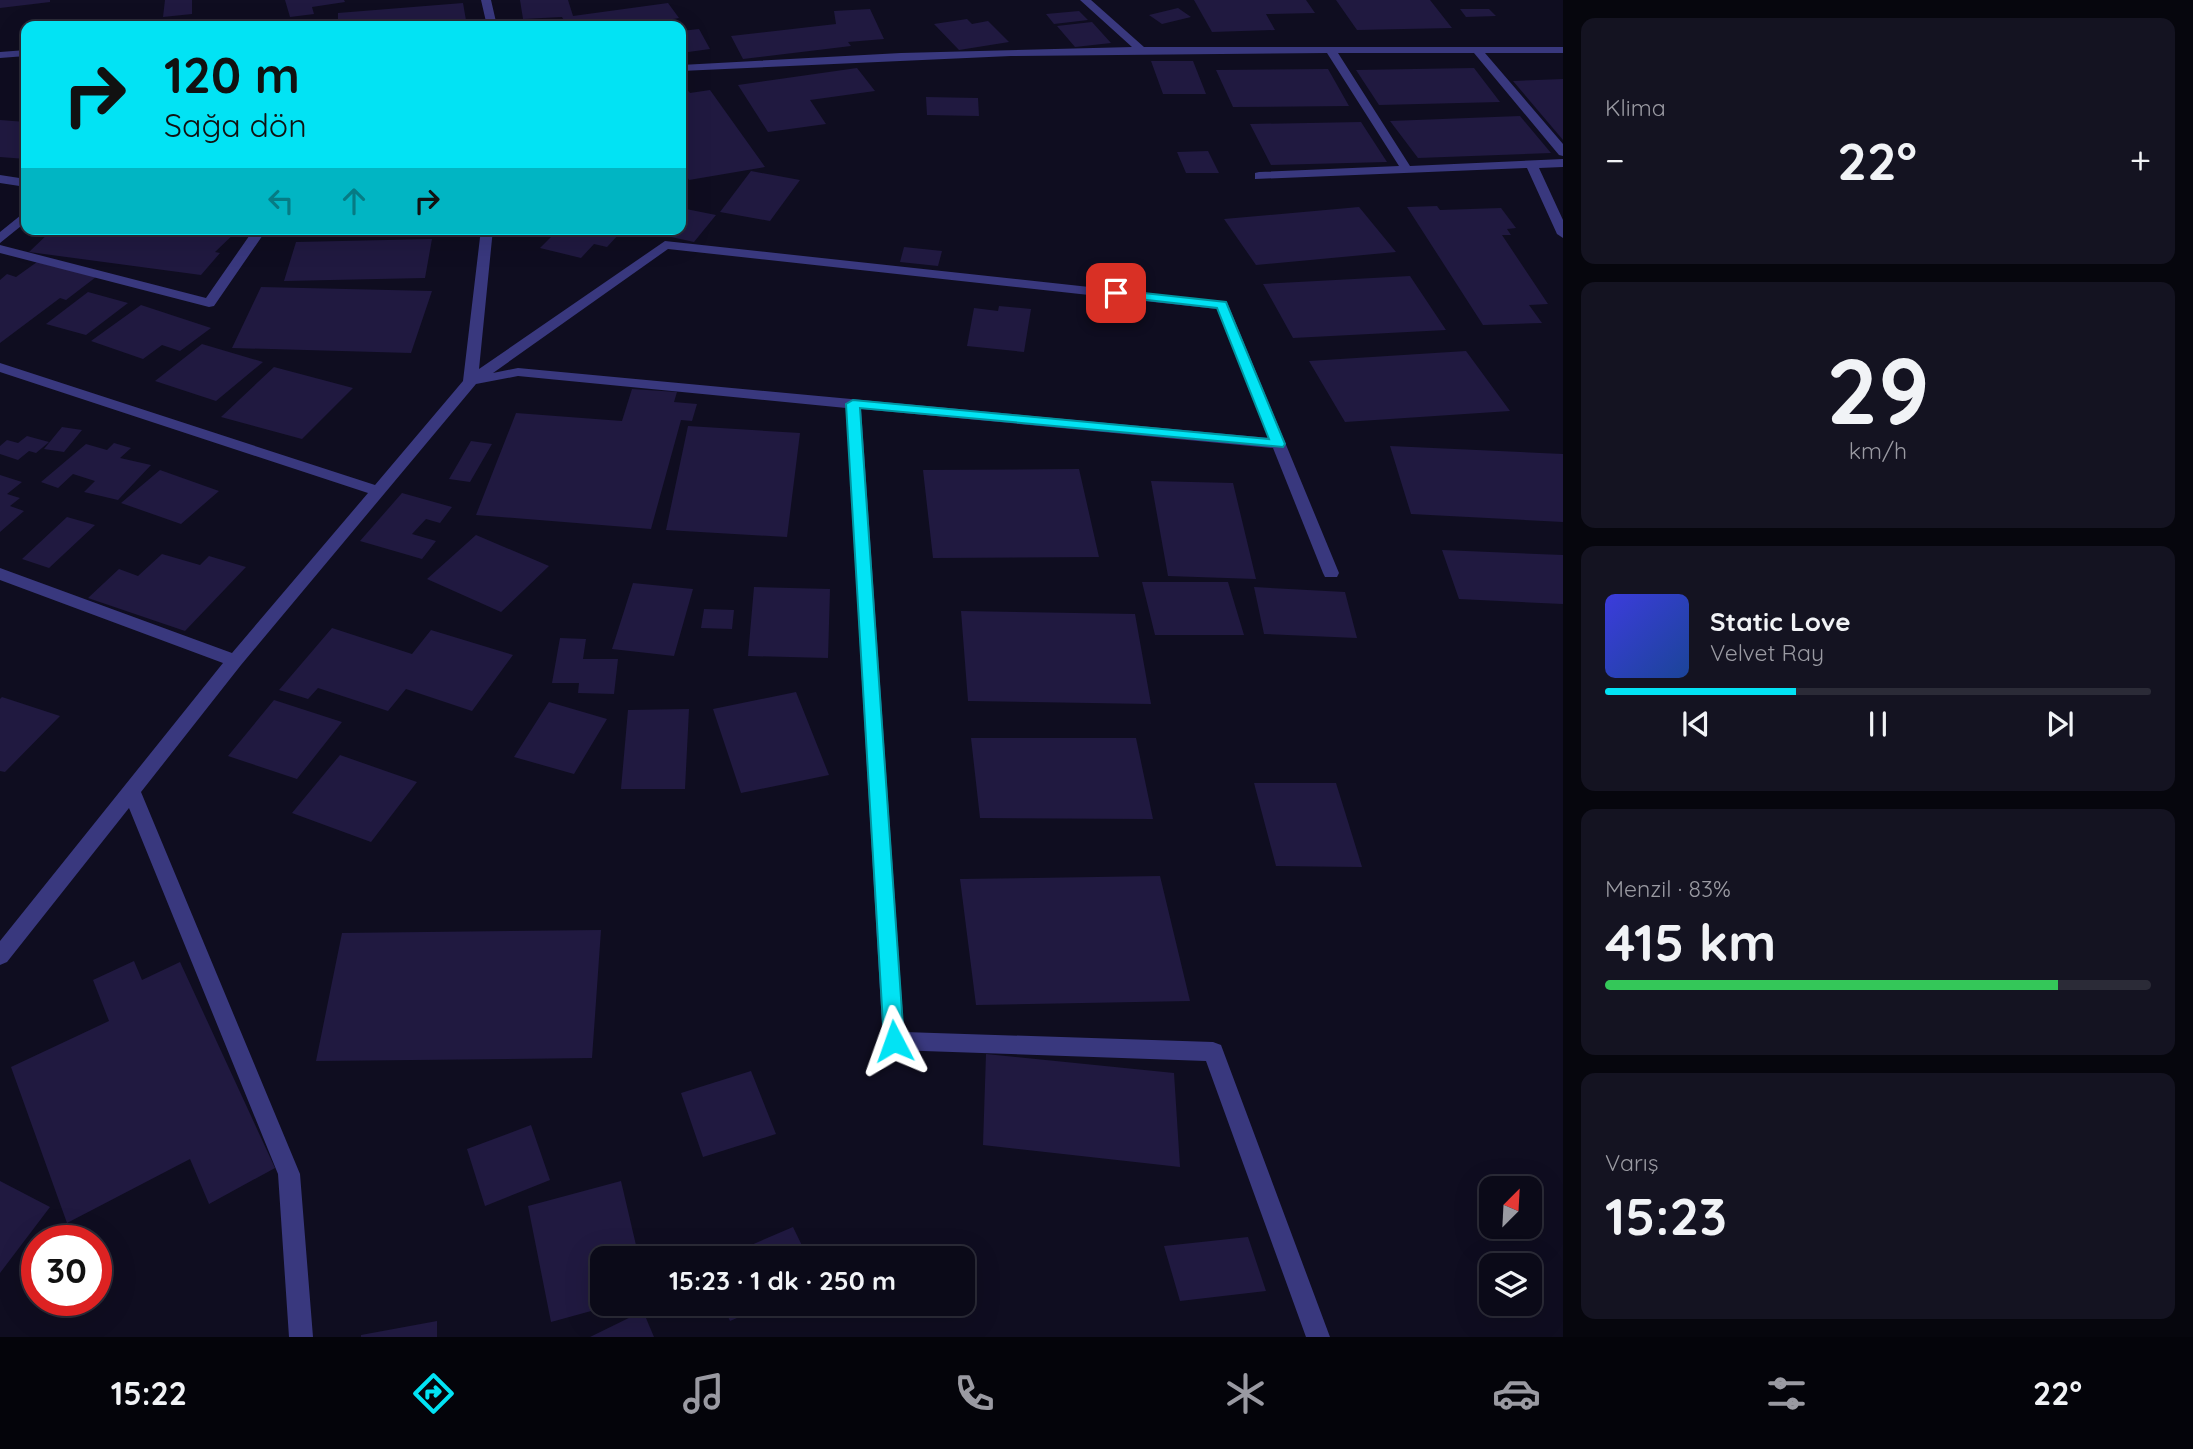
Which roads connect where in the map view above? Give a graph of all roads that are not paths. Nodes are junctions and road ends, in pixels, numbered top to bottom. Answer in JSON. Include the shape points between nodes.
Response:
{"nodes":[{"id":1,"x":486,"y":0,"type":"edge"},
{"id":2,"x":1085,"y":0,"type":"edge"},
{"id":3,"x":491,"y":21,"type":"edge"},
{"id":4,"x":1141,"y":50,"type":"junction"},
{"id":5,"x":1330,"y":50,"type":"junction"},
{"id":6,"x":1477,"y":50,"type":"junction"},
{"id":7,"x":1563,"y":50,"type":"edge"},
{"id":8,"x":21,"y":53,"type":"edge"},
{"id":9,"x":0,"y":55,"type":"edge"},
{"id":10,"x":686,"y":68,"type":"edge"},
{"id":11,"x":1563,"y":152,"type":"edge"},
{"id":12,"x":1563,"y":163,"type":"edge"},
{"id":13,"x":1532,"y":165,"type":"junction"},
{"id":14,"x":1407,"y":170,"type":"junction"},
{"id":15,"x":1259,"y":176,"type":"dead end"},
{"id":16,"x":0,"y":179,"type":"edge"},
{"id":17,"x":21,"y":182,"type":"edge"},
{"id":18,"x":21,"y":220,"type":"edge"},
{"id":19,"x":1563,"y":234,"type":"edge"},
{"id":20,"x":257,"y":235,"type":"edge"},
{"id":21,"x":487,"y":235,"type":"edge"},
{"id":22,"x":0,"y":239,"type":"edge"},
{"id":23,"x":0,"y":249,"type":"edge"},
{"id":24,"x":0,"y":367,"type":"edge"},
{"id":25,"x":470,"y":382,"type":"junction"},
{"id":26,"x":853,"y":404,"type":"junction"},
{"id":27,"x":1278,"y":444,"type":"junction"},
{"id":28,"x":377,"y":491,"type":"junction"},
{"id":29,"x":1331,"y":573,"type":"dead end"},
{"id":30,"x":0,"y":574,"type":"edge"},
{"id":31,"x":234,"y":661,"type":"junction"},
{"id":32,"x":131,"y":791,"type":"junction"},
{"id":33,"x":0,"y":956,"type":"edge"},
{"id":34,"x":301,"y":1337,"type":"edge"},
{"id":35,"x":1318,"y":1337,"type":"edge"}],
"edges":[{"from":1,"to":3,"type":"street"},
{"from":2,"to":4,"type":"street"},
{"from":4,"to":5,"type":"street"},
{"from":4,"to":10,"type":"street","via":[[829,58]]},
{"from":5,"to":6,"type":"street"},
{"from":5,"to":14,"type":"street"},
{"from":6,"to":7,"type":"street"},
{"from":6,"to":11,"type":"street"},
{"from":8,"to":9,"type":"street"},
{"from":12,"to":13,"type":"street"},
{"from":13,"to":14,"type":"street"},
{"from":13,"to":19,"type":"street"},
{"from":14,"to":15,"type":"street"},
{"from":16,"to":17,"type":"street"},
{"from":18,"to":22,"type":"street"},
{"from":20,"to":23,"type":"street","via":[[209,303]]},
{"from":21,"to":25,"type":"street"},
{"from":24,"to":28,"type":"street"},
{"from":25,"to":26,"type":"street","via":[[518,372]]},
{"from":25,"to":27,"type":"street","via":[[665,245],[1222,305]]},
{"from":25,"to":28,"type":"street"},
{"from":26,"to":27,"type":"street"},
{"from":26,"to":35,"type":"street","via":[[894,1041],[1213,1052]]},
{"from":27,"to":29,"type":"street"},
{"from":28,"to":31,"type":"street"},
{"from":30,"to":31,"type":"street"},
{"from":31,"to":32,"type":"street"},
{"from":32,"to":33,"type":"street"},
{"from":32,"to":34,"type":"street","via":[[289,1174]]}]}
